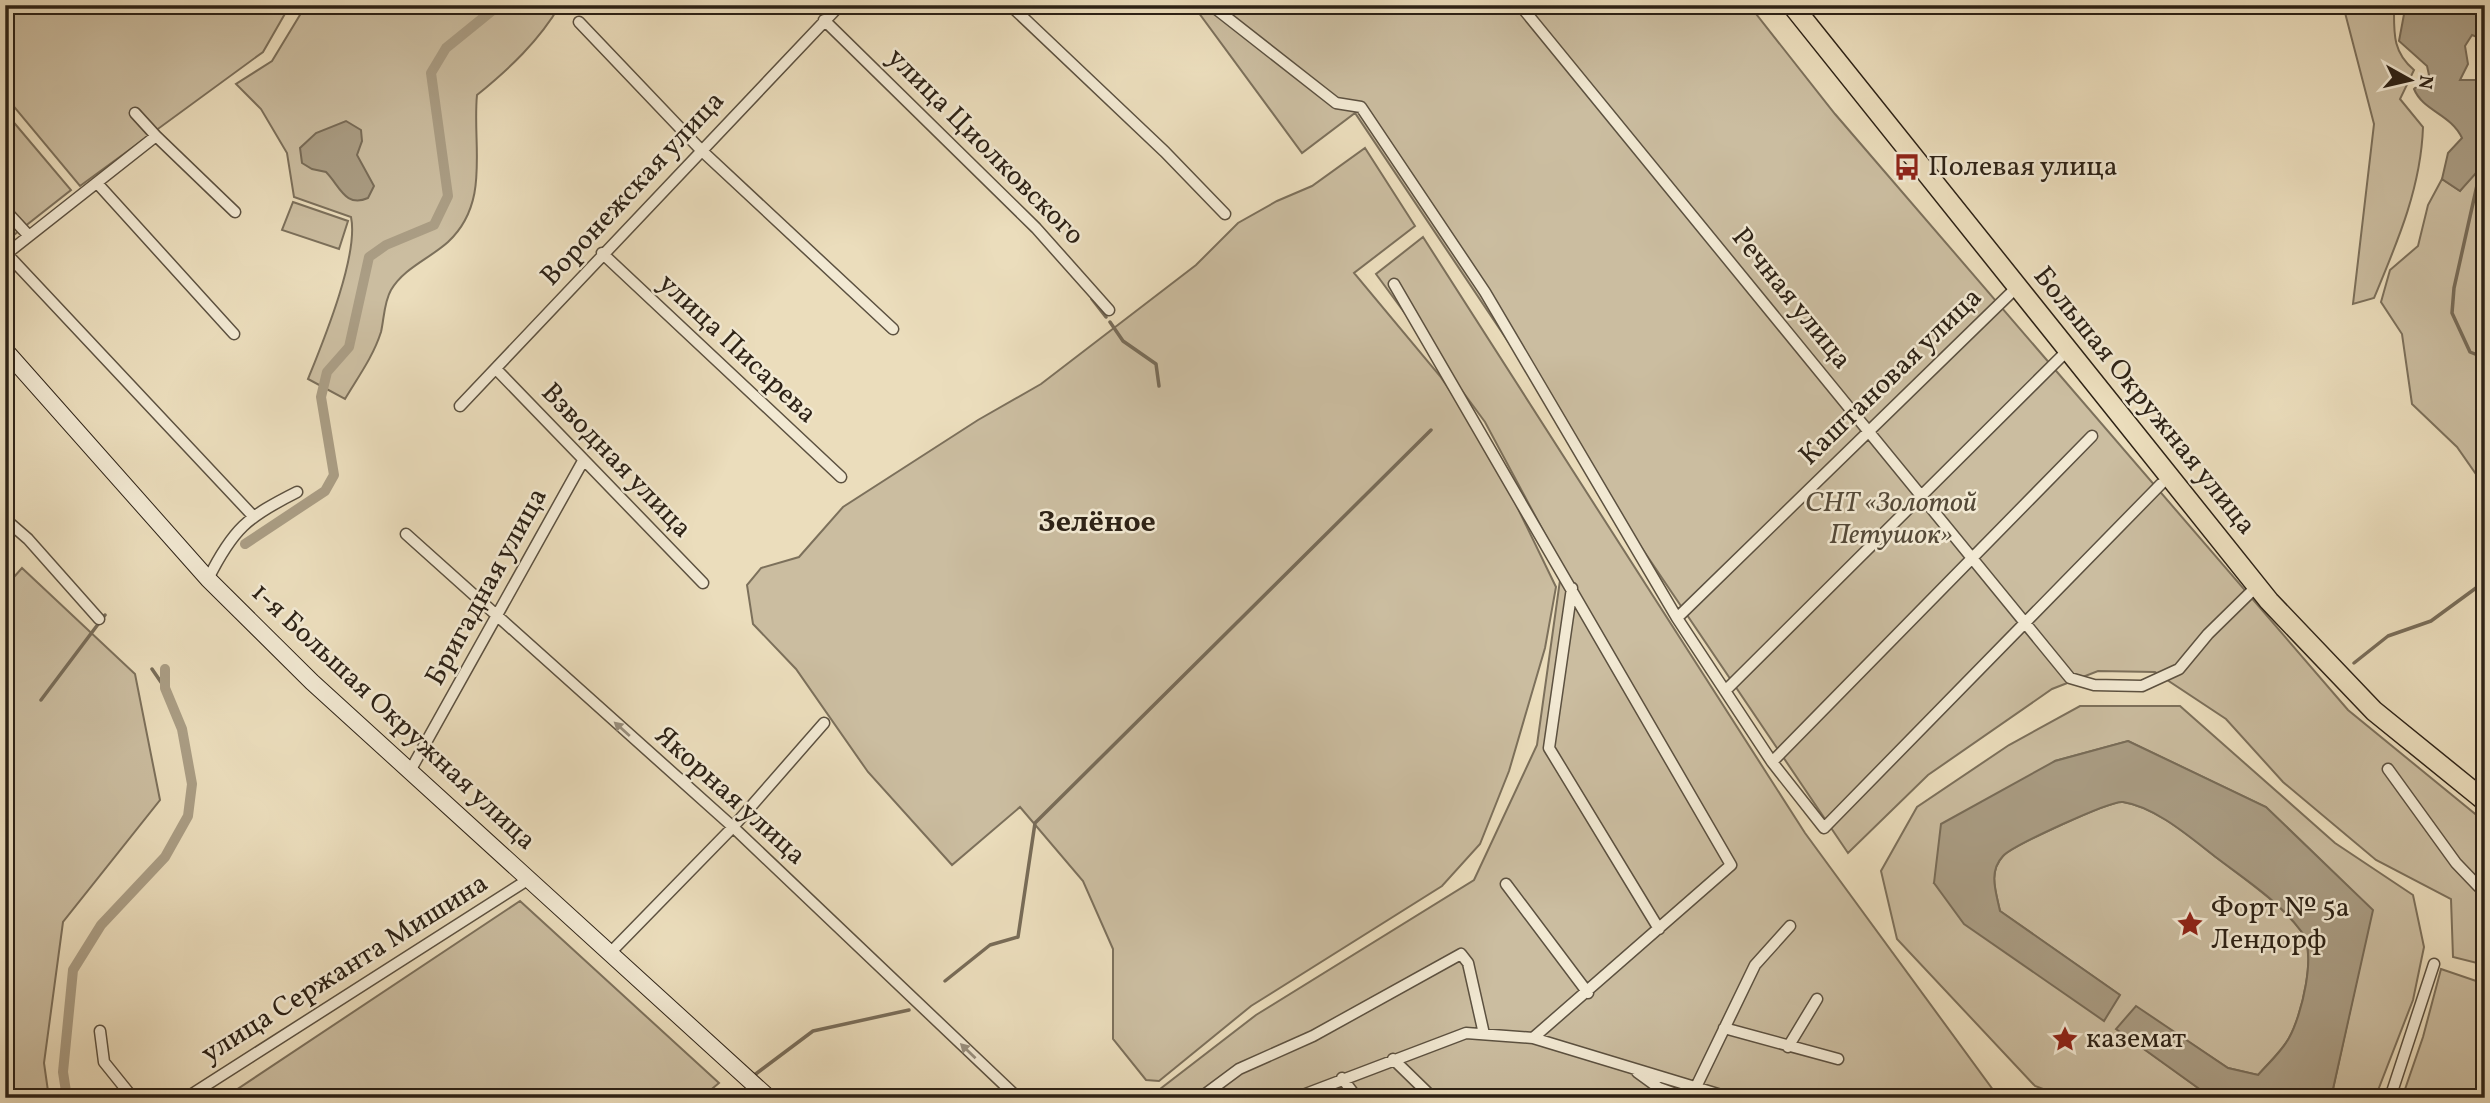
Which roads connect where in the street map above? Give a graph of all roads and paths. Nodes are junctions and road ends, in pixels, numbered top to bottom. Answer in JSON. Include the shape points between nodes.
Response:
{"nodes":[{"id":1,"x":840,"y":5,"type":"edge"},
{"id":2,"x":1010,"y":5,"type":"edge"},
{"id":3,"x":1211,"y":5,"type":"edge"},
{"id":4,"x":1520,"y":5,"type":"edge"},
{"id":5,"x":1792,"y":5,"type":"edge"},
{"id":6,"x":824,"y":20,"type":"junction"},
{"id":7,"x":579,"y":22,"type":"dead end"},
{"id":8,"x":135,"y":113,"type":"dead end"},
{"id":9,"x":156,"y":136,"type":"junction"},
{"id":10,"x":701,"y":150,"type":"junction"},
{"id":11,"x":97,"y":183,"type":"junction"},
{"id":12,"x":5,"y":209,"type":"edge"},
{"id":13,"x":234,"y":212,"type":"dead end"},
{"id":14,"x":1225,"y":214,"type":"dead end"},
{"id":15,"x":29,"y":236,"type":"junction"},
{"id":16,"x":602,"y":253,"type":"junction"},
{"id":17,"x":6,"y":255,"type":"edge"},
{"id":18,"x":1394,"y":284,"type":"dead end"},
{"id":19,"x":2017,"y":287,"type":"junction"},
{"id":20,"x":1109,"y":310,"type":"dead end"},
{"id":21,"x":893,"y":329,"type":"dead end"},
{"id":22,"x":234,"y":334,"type":"dead end"},
{"id":23,"x":5,"y":350,"type":"edge"},
{"id":24,"x":2067,"y":350,"type":"junction"},
{"id":25,"x":496,"y":369,"type":"junction"},
{"id":26,"x":460,"y":406,"type":"dead end"},
{"id":27,"x":1868,"y":430,"type":"junction"},
{"id":28,"x":2092,"y":436,"type":"dead end"},
{"id":29,"x":583,"y":461,"type":"junction"},
{"id":30,"x":841,"y":477,"type":"dead end"},
{"id":31,"x":2161,"y":484,"type":"dead end"},
{"id":32,"x":297,"y":492,"type":"dead end"},
{"id":33,"x":1922,"y":495,"type":"junction"},
{"id":34,"x":253,"y":516,"type":"junction"},
{"id":35,"x":5,"y":519,"type":"edge"},
{"id":36,"x":406,"y":534,"type":"dead end"},
{"id":37,"x":1973,"y":559,"type":"junction"},
{"id":38,"x":208,"y":579,"type":"junction"},
{"id":39,"x":704,"y":583,"type":"dead end"},
{"id":40,"x":2258,"y":586,"type":"junction"},
{"id":41,"x":1572,"y":588,"type":"junction"},
{"id":42,"x":497,"y":618,"type":"junction"},
{"id":43,"x":1677,"y":618,"type":"junction"},
{"id":44,"x":99,"y":619,"type":"dead end"},
{"id":45,"x":2025,"y":623,"type":"junction"},
{"id":46,"x":1725,"y":691,"type":"junction"},
{"id":47,"x":824,"y":723,"type":"dead end"},
{"id":48,"x":1772,"y":762,"type":"junction"},
{"id":49,"x":2388,"y":769,"type":"dead end"},
{"id":50,"x":410,"y":771,"type":"junction"},
{"id":51,"x":2485,"y":801,"type":"edge"},
{"id":52,"x":733,"y":827,"type":"junction"},
{"id":53,"x":529,"y":879,"type":"junction"},
{"id":54,"x":2485,"y":880,"type":"edge"},
{"id":55,"x":1506,"y":884,"type":"dead end"},
{"id":56,"x":1790,"y":926,"type":"dead end"},
{"id":57,"x":1659,"y":929,"type":"junction"},
{"id":58,"x":610,"y":953,"type":"junction"},
{"id":59,"x":2434,"y":964,"type":"dead end"},
{"id":60,"x":1588,"y":993,"type":"junction"},
{"id":61,"x":1817,"y":999,"type":"dead end"},
{"id":62,"x":1724,"y":1028,"type":"junction"},
{"id":63,"x":100,"y":1031,"type":"dead end"},
{"id":64,"x":1484,"y":1034,"type":"junction"},
{"id":65,"x":1533,"y":1038,"type":"junction"},
{"id":66,"x":1788,"y":1047,"type":"junction"},
{"id":67,"x":1393,"y":1059,"type":"junction"},
{"id":68,"x":1838,"y":1059,"type":"dead end"},
{"id":69,"x":1629,"y":1066,"type":"junction"},
{"id":70,"x":1342,"y":1078,"type":"junction"},
{"id":71,"x":1696,"y":1087,"type":"junction"},
{"id":72,"x":1684,"y":1097,"type":"edge"},
{"id":73,"x":133,"y":1098,"type":"edge"},
{"id":74,"x":186,"y":1098,"type":"edge"},
{"id":75,"x":769,"y":1098,"type":"edge"},
{"id":76,"x":1018,"y":1098,"type":"edge"},
{"id":77,"x":1200,"y":1098,"type":"edge"},
{"id":78,"x":1295,"y":1098,"type":"edge"},
{"id":79,"x":1357,"y":1098,"type":"edge"},
{"id":80,"x":1433,"y":1098,"type":"edge"},
{"id":81,"x":1731,"y":1098,"type":"edge"},
{"id":82,"x":2390,"y":1098,"type":"edge"}],
"edges":[{"from":1,"to":6,"type":"street","name":"Воронежская улица"},
{"from":2,"to":14,"type":"street"},
{"from":3,"to":43,"type":"street","via":[[1336,103],[1361,107],[1485,292]]},
{"from":4,"to":27,"type":"street","name":"Речная улица"},
{"from":5,"to":19,"type":"highway","name":"Большая Окружная улица"},
{"from":6,"to":10,"type":"street","name":"Воронежская улица"},
{"from":6,"to":20,"type":"street","name":"улица Циолковского","via":[[1036,228]]},
{"from":7,"to":10,"type":"street"},
{"from":8,"to":9,"type":"street"},
{"from":9,"to":11,"type":"street"},
{"from":9,"to":13,"type":"street"},
{"from":10,"to":16,"type":"street","name":"Воронежская улица"},
{"from":10,"to":21,"type":"street"},
{"from":11,"to":15,"type":"street"},
{"from":11,"to":22,"type":"street"},
{"from":12,"to":15,"type":"street"},
{"from":15,"to":17,"type":"street"},
{"from":16,"to":25,"type":"street","name":"Воронежская улица"},
{"from":16,"to":30,"type":"street","name":"улица Писарева"},
{"from":17,"to":34,"type":"street"},
{"from":18,"to":41,"type":"street"},
{"from":19,"to":24,"type":"highway","name":"Большая Окружная улица"},
{"from":19,"to":27,"type":"street","name":"Каштановая улица"},
{"from":23,"to":38,"type":"street","name":"1-я Большая Окружная улица"},
{"from":24,"to":33,"type":"street"},
{"from":24,"to":40,"type":"highway","name":"Большая Окружная улица"},
{"from":25,"to":26,"type":"street","name":"Воронежская улица"},
{"from":25,"to":29,"type":"street","name":"Взводная улица"},
{"from":27,"to":33,"type":"street","name":"Речная улица"},
{"from":27,"to":43,"type":"street","name":"Каштановая улица"},
{"from":28,"to":37,"type":"street"},
{"from":29,"to":39,"type":"street","name":"Взводная улица"},
{"from":29,"to":42,"type":"street","name":"Бригадная улица"},
{"from":31,"to":45,"type":"street"},
{"from":32,"to":34,"type":"street"},
{"from":33,"to":37,"type":"street","name":"Речная улица"},
{"from":33,"to":46,"type":"street"},
{"from":34,"to":38,"type":"street","via":[[224,547]]},
{"from":35,"to":44,"type":"street"},
{"from":36,"to":42,"type":"street","name":"Якорная улица"},
{"from":37,"to":45,"type":"street","name":"Речная улица"},
{"from":37,"to":48,"type":"street"},
{"from":38,"to":50,"type":"street","name":"1-я Большая Окружная улица"},
{"from":40,"to":45,"type":"street","name":"Речная улица","via":[[2179,669],[2142,686],[2094,685],[2070,678]]},
{"from":40,"to":51,"type":"highway","name":"Большая Окружная улица","via":[[2374,711]]},
{"from":41,"to":57,"type":"street","via":[[1549,748]]},
{"from":41,"to":57,"type":"street","via":[[1731,865]]},
{"from":42,"to":50,"type":"street","name":"Бригадная улица"},
{"from":52,"to":42,"type":"street","name":"Якорная улица","one_way":true},
{"from":43,"to":46,"type":"street"},
{"from":45,"to":48,"type":"street","via":[[1824,828]]},
{"from":46,"to":48,"type":"street"},
{"from":47,"to":52,"type":"street"},
{"from":49,"to":54,"type":"street","via":[[2456,863],[2479,887]]},
{"from":50,"to":53,"type":"street","name":"1-я Большая Окружная улица"},
{"from":52,"to":58,"type":"street"},
{"from":76,"to":52,"type":"street","name":"Якорная улица","one_way":true},
{"from":53,"to":58,"type":"street","name":"1-я Большая Окружная улица"},
{"from":53,"to":74,"type":"street","name":"улица Сержанта Мишина"},
{"from":55,"to":60,"type":"street"},
{"from":56,"to":62,"type":"street","via":[[1755,965]]},
{"from":57,"to":60,"type":"street"},
{"from":58,"to":75,"type":"street","name":"1-я Большая Окружная улица"},
{"from":59,"to":82,"type":"street"},
{"from":60,"to":65,"type":"street"},
{"from":61,"to":66,"type":"street"},
{"from":62,"to":66,"type":"street"},
{"from":62,"to":71,"type":"street"},
{"from":63,"to":73,"type":"street","via":[[104,1062]]},
{"from":64,"to":65,"type":"street"},
{"from":64,"to":67,"type":"street","via":[[1466,1033]]},
{"from":64,"to":77,"type":"street","via":[[1468,963],[1461,954],[1313,1036],[1239,1069]]},
{"from":65,"to":69,"type":"street"},
{"from":66,"to":68,"type":"street"},
{"from":67,"to":70,"type":"street"},
{"from":67,"to":80,"type":"street"},
{"from":69,"to":71,"type":"street"},
{"from":69,"to":72,"type":"street","via":[[1659,1088]]},
{"from":70,"to":78,"type":"street"},
{"from":70,"to":79,"type":"street"},
{"from":71,"to":81,"type":"street"}]}
